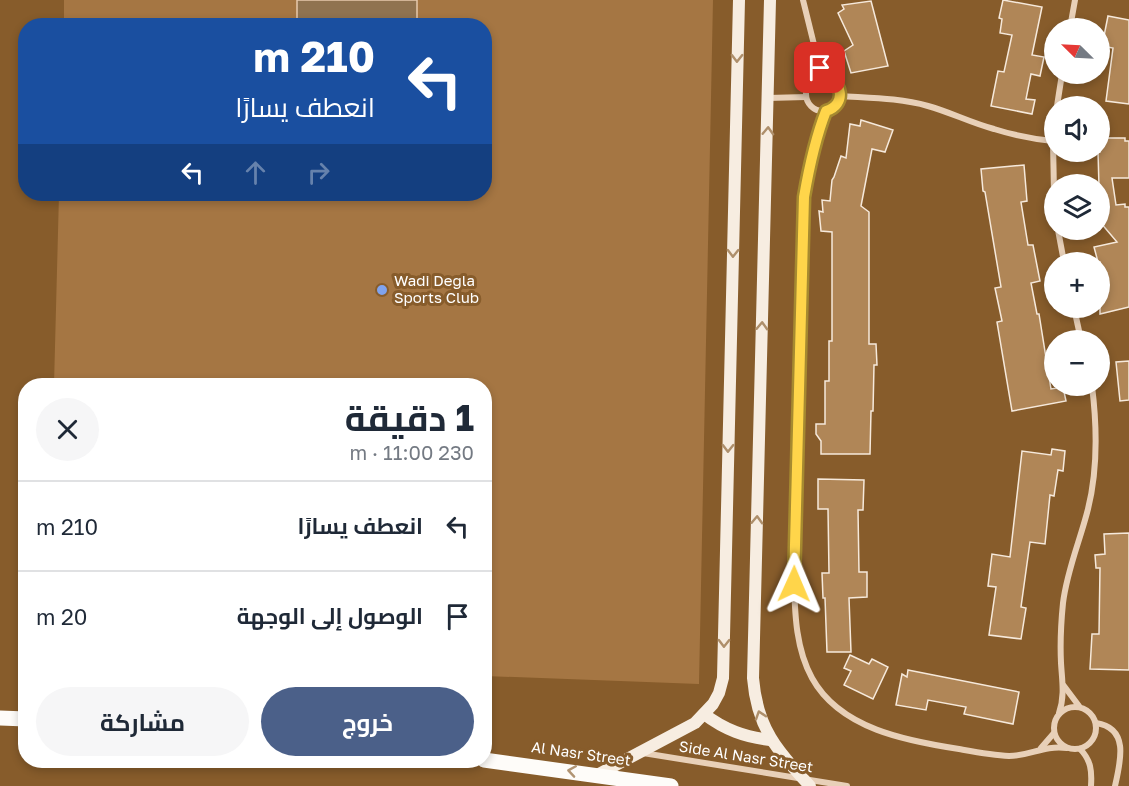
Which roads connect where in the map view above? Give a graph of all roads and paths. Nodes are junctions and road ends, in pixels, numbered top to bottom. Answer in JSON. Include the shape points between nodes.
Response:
{"nodes":[{"id":1,"x":739,"y":0,"type":"edge"},
{"id":2,"x":770,"y":0,"type":"edge"},
{"id":3,"x":803,"y":0,"type":"edge"},
{"id":4,"x":1075,"y":0,"type":"edge"},
{"id":5,"x":1072,"y":18,"type":"edge"},
{"id":6,"x":822,"y":77,"type":"junction"},
{"id":7,"x":806,"y":96,"type":"junction"},
{"id":8,"x":840,"y":96,"type":"junction"},
{"id":9,"x":768,"y":98,"type":"junction"},
{"id":10,"x":826,"y":111,"type":"junction"},
{"id":11,"x":1044,"y":140,"type":"edge"},
{"id":12,"x":1093,"y":396,"type":"edge"},
{"id":13,"x":1063,"y":683,"type":"junction"},
{"id":14,"x":1079,"y":706,"type":"junction"},
{"id":15,"x":1059,"y":713,"type":"junction"},
{"id":16,"x":705,"y":714,"type":"junction"},
{"id":17,"x":0,"y":718,"type":"edge"},
{"id":18,"x":18,"y":719,"type":"edge"},
{"id":19,"x":1096,"y":723,"type":"junction"},
{"id":20,"x":1054,"y":733,"type":"junction"},
{"id":21,"x":770,"y":740,"type":"junction"},
{"id":22,"x":1067,"y":748,"type":"junction"},
{"id":23,"x":1080,"y":748,"type":"junction"},
{"id":24,"x":1039,"y":750,"type":"junction"},
{"id":25,"x":640,"y":752,"type":"junction"},
{"id":26,"x":492,"y":761,"type":"edge"},
{"id":27,"x":597,"y":775,"type":"junction"},
{"id":28,"x":807,"y":783,"type":"edge"},
{"id":29,"x":671,"y":786,"type":"edge"},
{"id":30,"x":847,"y":786,"type":"edge"},
{"id":31,"x":1091,"y":786,"type":"edge"},
{"id":32,"x":1115,"y":786,"type":"edge"}],
"edges":[{"from":1,"to":16,"type":"street","one_way":true,"via":[[723,678],[719,693]]},
{"from":2,"to":9,"type":"street"},
{"from":3,"to":6,"type":"street"},
{"from":4,"to":5,"type":"street"},
{"from":6,"to":7,"type":"street","via":[[812,82]]},
{"from":6,"to":8,"type":"street","via":[[836,82]]},
{"from":7,"to":9,"type":"street"},
{"from":7,"to":10,"type":"street","via":[[815,110]]},
{"from":8,"to":10,"type":"street","via":[[836,106]]},
{"from":8,"to":11,"type":"street","via":[[913,102],[995,130]]},
{"from":21,"to":9,"type":"street","one_way":true,"via":[[758,711],[753,678]]},
{"from":10,"to":24,"type":"street","via":[[814,144],[802,225],[794,584],[795,618],[805,662],[823,693],[841,710],[876,730],[912,741],[997,755]]},
{"from":12,"to":13,"type":"street","via":[[1093,479],[1089,508],[1067,578],[1061,641]]},
{"from":13,"to":14,"type":"street"},
{"from":13,"to":15,"type":"street"},
{"from":14,"to":15,"type":"street"},
{"from":14,"to":19,"type":"street"},
{"from":15,"to":20,"type":"street"},
{"from":16,"to":21,"type":"street","via":[[743,735]]},
{"from":16,"to":25,"type":"street"},
{"from":17,"to":18,"type":"main road"},
{"from":19,"to":23,"type":"street","via":[[1095,736]]},
{"from":19,"to":32,"type":"street","via":[[1115,730],[1122,741]]},
{"from":20,"to":22,"type":"street"},
{"from":20,"to":24,"type":"street"},
{"from":21,"to":28,"type":"street"},
{"from":22,"to":23,"type":"street"},
{"from":22,"to":24,"type":"street"},
{"from":23,"to":31,"type":"street","via":[[1090,762]]},
{"from":25,"to":27,"type":"street"},
{"from":25,"to":28,"type":"street","name":"Side Al Nasr Street"},
{"from":27,"to":26,"type":"main road","name":"Al Nasr Street","one_way":true},
{"from":27,"to":29,"type":"main road","name":"Al Nasr Street"},
{"from":28,"to":30,"type":"street","name":"Side Al Nasr Street"}]}
